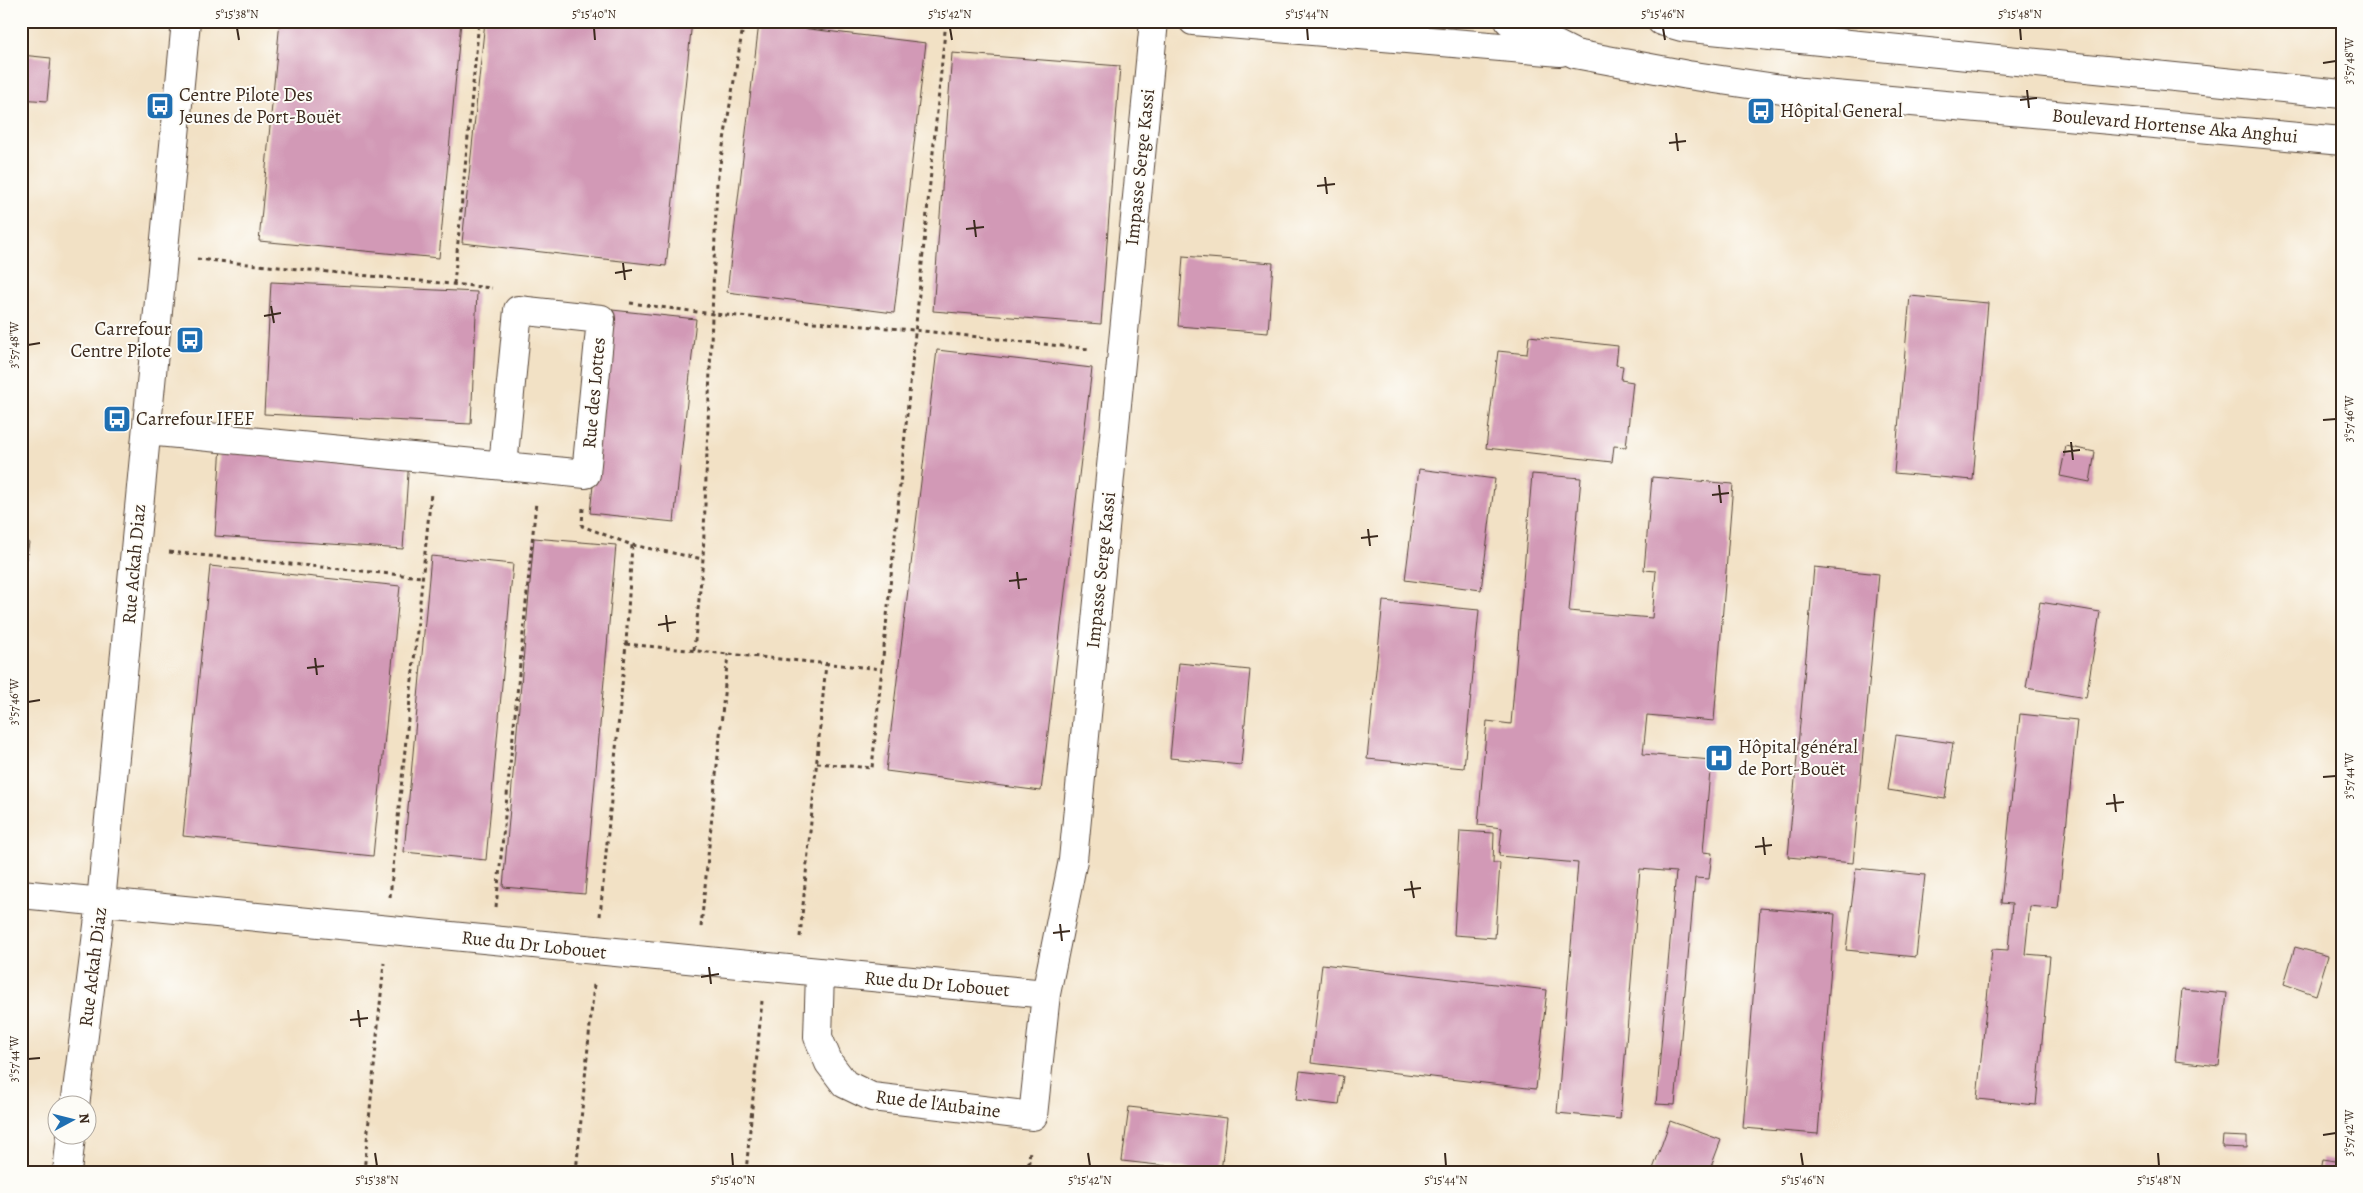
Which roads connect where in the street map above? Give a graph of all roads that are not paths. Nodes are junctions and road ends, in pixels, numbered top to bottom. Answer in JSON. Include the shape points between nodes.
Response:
{"nodes":[{"id":1,"x":186,"y":21,"type":"edge"},
{"id":2,"x":1154,"y":21,"type":"edge"},
{"id":3,"x":1193,"y":21,"type":"edge"},
{"id":4,"x":1510,"y":21,"type":"edge"},
{"id":5,"x":1660,"y":21,"type":"edge"},
{"id":6,"x":1575,"y":54,"type":"junction"},
{"id":7,"x":2342,"y":94,"type":"edge"},
{"id":8,"x":2342,"y":141,"type":"edge"},
{"id":9,"x":146,"y":431,"type":"junction"},
{"id":10,"x":503,"y":466,"type":"junction"},
{"id":11,"x":21,"y":894,"type":"edge"},
{"id":12,"x":101,"y":902,"type":"junction"},
{"id":13,"x":808,"y":972,"type":"junction"},
{"id":14,"x":1046,"y":994,"type":"junction"},
{"id":15,"x":76,"y":1096,"type":"edge"},
{"id":16,"x":1033,"y":1116,"type":"joint"},
{"id":17,"x":70,"y":1146,"type":"edge"},
{"id":18,"x":67,"y":1172,"type":"edge"}],
"edges":[{"from":1,"to":9,"type":"street","name":"Rue Ackah Diaz"},
{"from":2,"to":14,"type":"street","name":"Impasse Serge Kassi","via":[[1073,860]]},
{"from":3,"to":6,"type":"street"},
{"from":4,"to":6,"type":"street","name":"Boulevard Hortense Aka Anghui"},
{"from":5,"to":7,"type":"street","via":[[1682,27]]},
{"from":6,"to":8,"type":"street","name":"Boulevard Hortense Aka Anghui","via":[[1802,92]]},
{"from":9,"to":10,"type":"street","name":"Rue des Lottes"},
{"from":9,"to":12,"type":"street","name":"Rue Ackah Diaz"},
{"from":10,"to":10,"type":"street","name":"Rue des Lottes","via":[[586,474],[601,319],[518,310]]},
{"from":11,"to":12,"type":"street","name":"Rue du Dr Lobouet"},
{"from":12,"to":13,"type":"street","name":"Rue du Dr Lobouet"},
{"from":12,"to":15,"type":"street","name":"Rue Ackah Diaz"},
{"from":13,"to":14,"type":"street","name":"Rue du Dr Lobouet"},
{"from":13,"to":16,"type":"street","name":"Rue de l'Aubaine","via":[[818,1037],[829,1063],[845,1084],[872,1097]]},
{"from":14,"to":16,"type":"street","name":"Impasse Serge Kassi"},
{"from":17,"to":18,"type":"street"}]}
